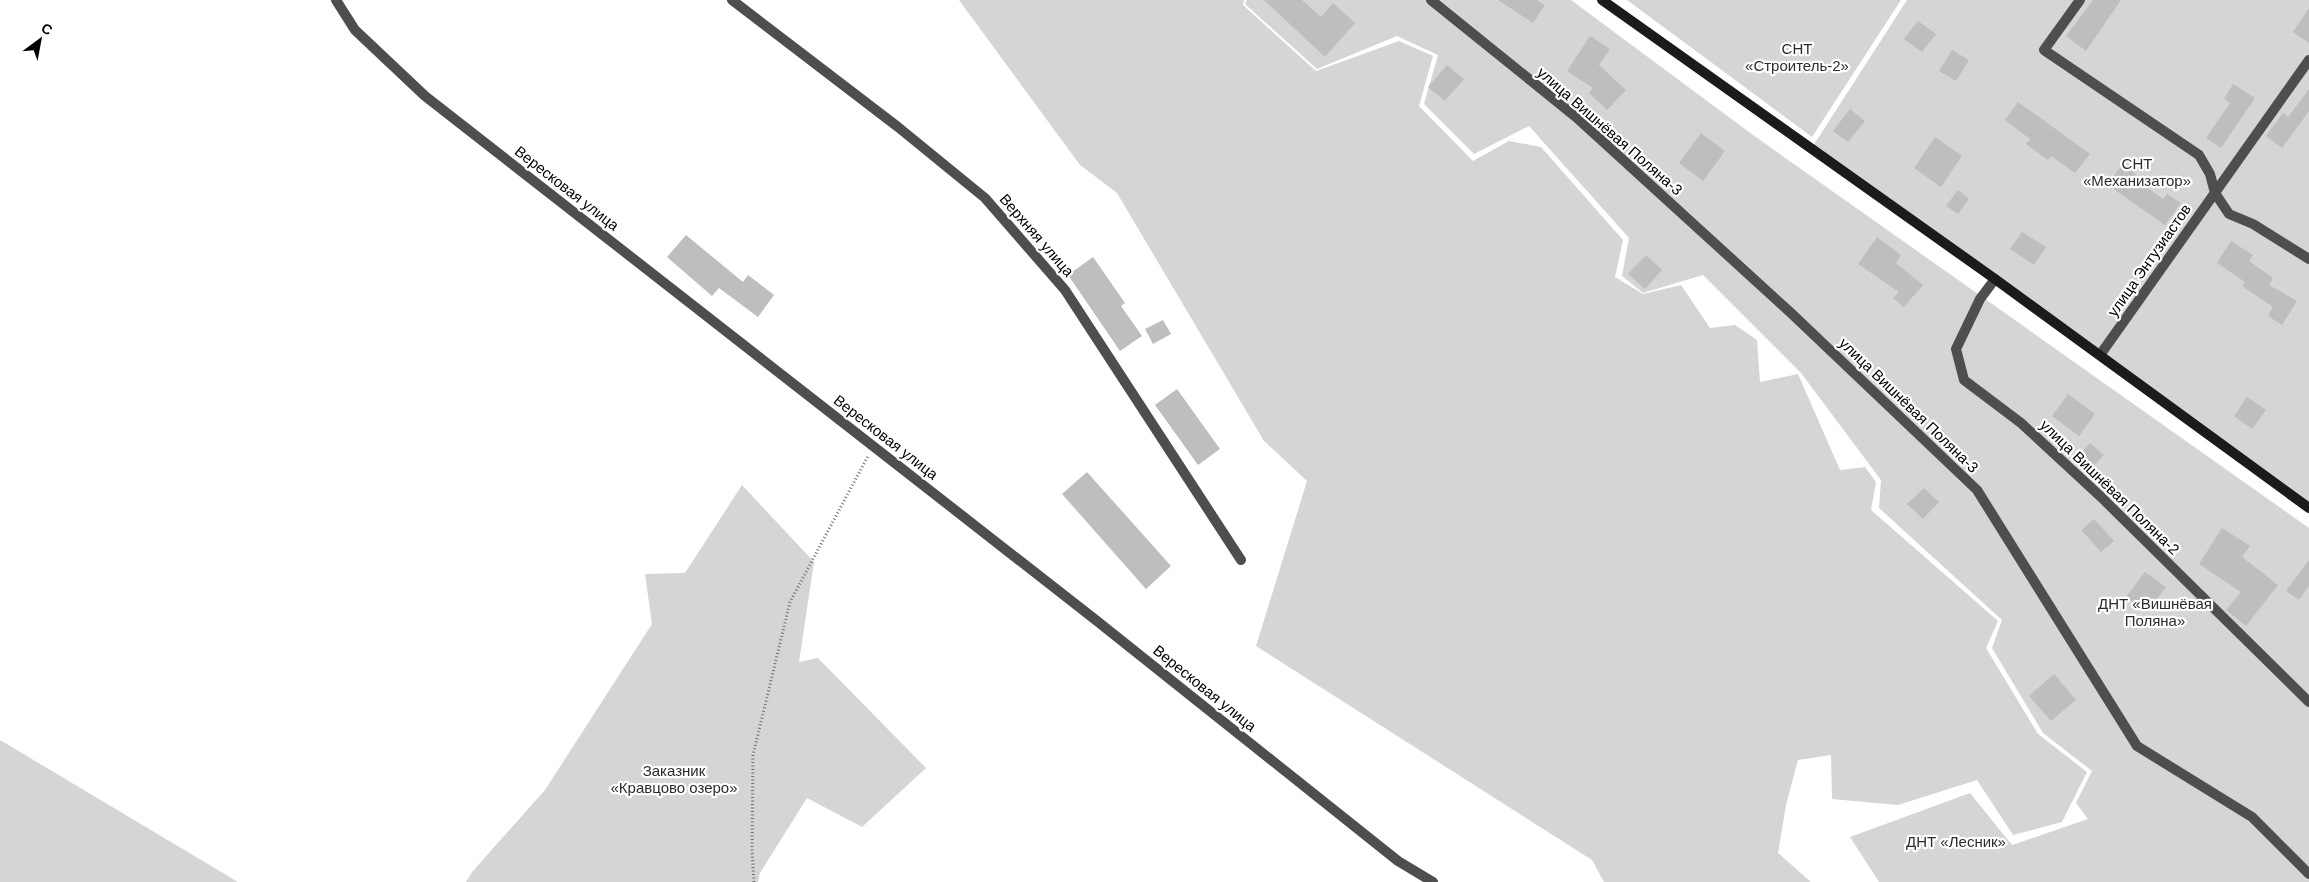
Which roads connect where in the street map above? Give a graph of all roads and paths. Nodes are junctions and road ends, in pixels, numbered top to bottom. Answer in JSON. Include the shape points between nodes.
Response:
{"nodes":[{"id":1,"x":336,"y":0,"type":"edge"},
{"id":2,"x":732,"y":0,"type":"edge"},
{"id":3,"x":1431,"y":0,"type":"edge"},
{"id":4,"x":1602,"y":0,"type":"edge"},
{"id":5,"x":2080,"y":0,"type":"edge"},
{"id":6,"x":2309,"y":60,"type":"edge"},
{"id":7,"x":2215,"y":193,"type":"junction"},
{"id":8,"x":2309,"y":259,"type":"edge"},
{"id":9,"x":1995,"y":279,"type":"junction"},
{"id":10,"x":2100,"y":355,"type":"junction"},
{"id":11,"x":873,"y":446,"type":"junction"},
{"id":12,"x":2309,"y":508,"type":"edge"},
{"id":13,"x":1241,"y":560,"type":"dead end"},
{"id":14,"x":2309,"y":702,"type":"edge"},
{"id":15,"x":2309,"y":874,"type":"edge"},
{"id":16,"x":754,"y":882,"type":"edge"},
{"id":17,"x":1433,"y":882,"type":"edge"}],
"edges":[{"from":1,"to":11,"type":"street","name":"Вересковая улица","via":[[355,30],[425,96]]},
{"from":2,"to":13,"type":"street","name":"Верхняя улица","via":[[986,198],[1065,290]]},
{"from":3,"to":15,"type":"street","name":"улица Вишнёвая Поляна-3","via":[[1576,117],[1791,313],[1977,490],[2137,746],[2252,817]]},
{"from":4,"to":9,"type":"main road"},
{"from":5,"to":7,"type":"street","via":[[2044,50],[2199,155],[2210,174]]},
{"from":6,"to":7,"type":"street","name":"улица Энтузиастов"},
{"from":7,"to":8,"type":"street","via":[[2229,214],[2253,224]]},
{"from":7,"to":10,"type":"street","name":"улица Энтузиастов"},
{"from":9,"to":10,"type":"main road"},
{"from":9,"to":14,"type":"street","name":"улица Вишнёвая Поляна-2","via":[[1980,299],[1956,349],[1964,380],[2021,423],[2100,496]]},
{"from":10,"to":12,"type":"main road"},
{"from":11,"to":16,"type":"path","via":[[790,602],[753,755]]},
{"from":11,"to":17,"type":"street","name":"Вересковая улица","via":[[1398,861]]}]}
